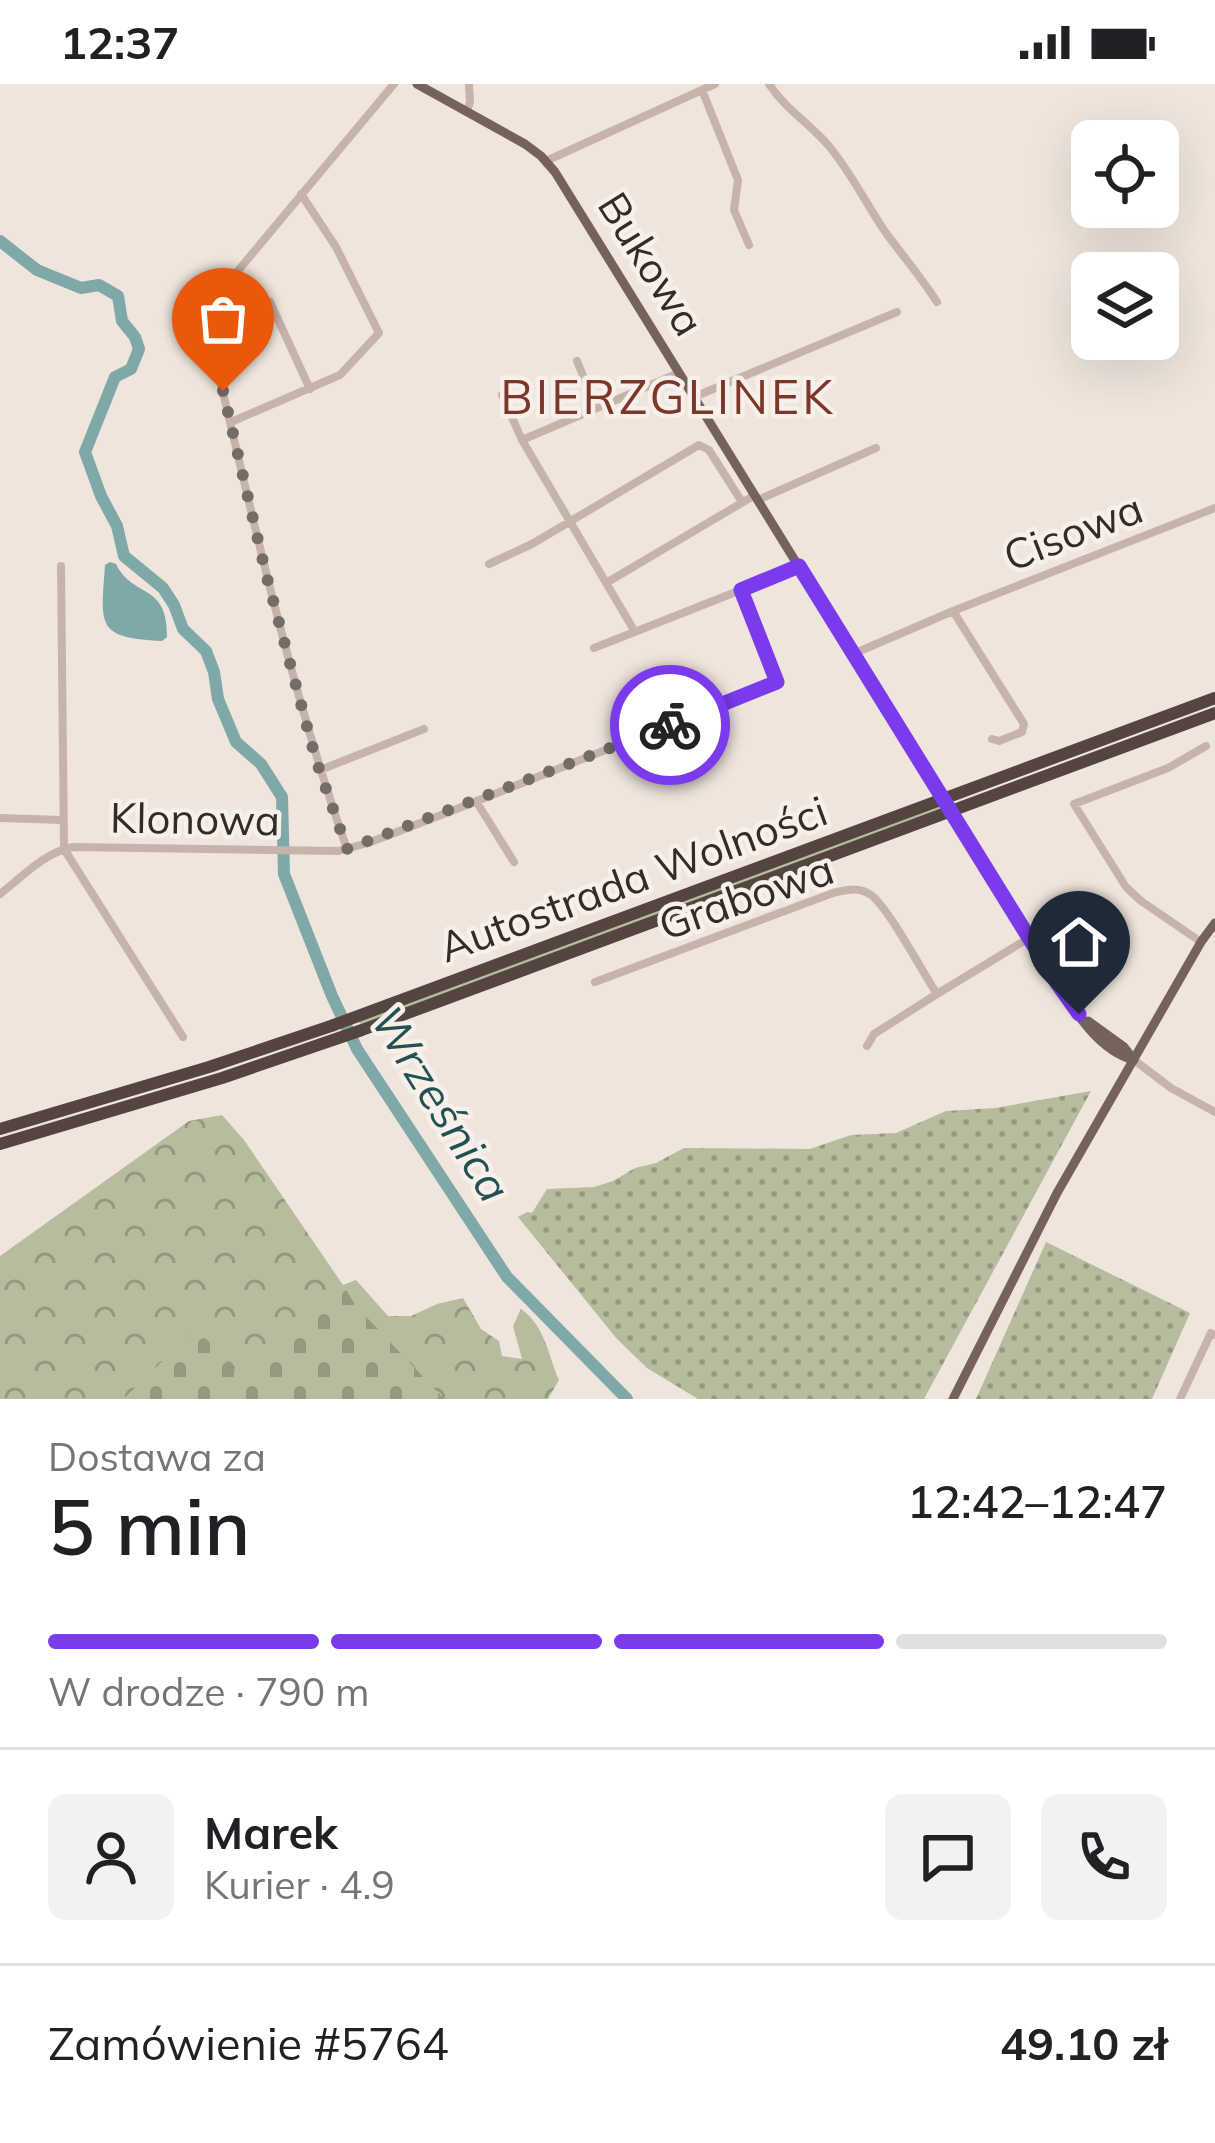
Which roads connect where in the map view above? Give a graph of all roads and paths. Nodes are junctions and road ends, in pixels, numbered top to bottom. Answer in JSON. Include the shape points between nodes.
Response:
{"nodes":[{"id":1,"x":394,"y":84,"type":"edge"},
{"id":2,"x":417,"y":84,"type":"edge"},
{"id":3,"x":469,"y":84,"type":"edge"},
{"id":4,"x":715,"y":84,"type":"edge"},
{"id":5,"x":769,"y":84,"type":"edge"},
{"id":6,"x":702,"y":90,"type":"junction"},
{"id":7,"x":466,"y":111,"type":"junction"},
{"id":8,"x":547,"y":161,"type":"junction"},
{"id":9,"x":301,"y":194,"type":"junction"},
{"id":10,"x":749,"y":245,"type":"dead end"},
{"id":11,"x":270,"y":302,"type":"dead end"},
{"id":12,"x":937,"y":302,"type":"dead end"},
{"id":13,"x":897,"y":312,"type":"dead end"},
{"id":14,"x":577,"y":362,"type":"dead end"},
{"id":15,"x":679,"y":373,"type":"junction"},
{"id":16,"x":310,"y":389,"type":"junction"},
{"id":17,"x":502,"y":395,"type":"dead end"},
{"id":18,"x":694,"y":397,"type":"junction"},
{"id":19,"x":596,"y":408,"type":"junction"},
{"id":20,"x":231,"y":422,"type":"junction"},
{"id":21,"x":522,"y":440,"type":"junction"},
{"id":22,"x":876,"y":448,"type":"dead end"},
{"id":23,"x":756,"y":498,"type":"junction"},
{"id":24,"x":742,"y":502,"type":"junction"},
{"id":25,"x":1215,"y":508,"type":"edge"},
{"id":26,"x":570,"y":522,"type":"junction"},
{"id":27,"x":490,"y":565,"type":"dead end"},
{"id":28,"x":61,"y":566,"type":"dead end"},
{"id":29,"x":799,"y":566,"type":"junction"},
{"id":30,"x":606,"y":583,"type":"junction"},
{"id":31,"x":741,"y":590,"type":"junction"},
{"id":32,"x":953,"y":611,"type":"junction"},
{"id":33,"x":635,"y":632,"type":"junction"},
{"id":34,"x":594,"y":648,"type":"dead end"},
{"id":35,"x":853,"y":654,"type":"junction"},
{"id":36,"x":1215,"y":698,"type":"edge"},
{"id":37,"x":1215,"y":713,"type":"edge"},
{"id":38,"x":424,"y":729,"type":"dead end"},
{"id":39,"x":992,"y":739,"type":"dead end"},
{"id":40,"x":1206,"y":746,"type":"dead end"},
{"id":41,"x":320,"y":770,"type":"junction"},
{"id":42,"x":476,"y":801,"type":"junction"},
{"id":43,"x":0,"y":818,"type":"edge"},
{"id":44,"x":62,"y":820,"type":"junction"},
{"id":45,"x":64,"y":849,"type":"junction"},
{"id":46,"x":347,"y":849,"type":"junction"},
{"id":47,"x":514,"y":862,"type":"dead end"},
{"id":48,"x":0,"y":894,"type":"edge"},
{"id":49,"x":1215,"y":923,"type":"edge"},
{"id":50,"x":1029,"y":938,"type":"junction"},
{"id":51,"x":1201,"y":942,"type":"junction"},
{"id":52,"x":595,"y":982,"type":"dead end"},
{"id":53,"x":937,"y":994,"type":"junction"},
{"id":54,"x":359,"y":1023,"type":"junction"},
{"id":55,"x":333,"y":1033,"type":"junction"},
{"id":56,"x":183,"y":1037,"type":"dead end"},
{"id":57,"x":868,"y":1046,"type":"dead end"},
{"id":58,"x":1133,"y":1060,"type":"junction"},
{"id":59,"x":1215,"y":1112,"type":"edge"},
{"id":60,"x":0,"y":1129,"type":"edge"},
{"id":61,"x":0,"y":1144,"type":"edge"},
{"id":62,"x":1215,"y":1335,"type":"edge"},
{"id":63,"x":953,"y":1399,"type":"edge"},
{"id":64,"x":1180,"y":1399,"type":"edge"}],
"edges":[{"from":1,"to":9,"type":"street"},
{"from":2,"to":7,"type":"main road","name":"Bukowa"},
{"from":3,"to":7,"type":"street"},
{"from":4,"to":6,"type":"street"},
{"from":5,"to":12,"type":"street","via":[[828,146]]},
{"from":6,"to":8,"type":"street"},
{"from":6,"to":10,"type":"street","via":[[738,180],[734,210]]},
{"from":7,"to":8,"type":"main road","name":"Bukowa"},
{"from":8,"to":15,"type":"main road","name":"Bukowa"},
{"from":9,"to":16,"type":"street","via":[[379,333],[340,375]]},
{"from":9,"to":20,"type":"street","via":[[206,309]]},
{"from":11,"to":16,"type":"street"},
{"from":13,"to":18,"type":"street"},
{"from":14,"to":19,"type":"street"},
{"from":15,"to":18,"type":"main road","name":"Bukowa"},
{"from":15,"to":19,"type":"street"},
{"from":16,"to":20,"type":"street"},
{"from":17,"to":21,"type":"street"},
{"from":18,"to":23,"type":"main road","name":"Bukowa"},
{"from":19,"to":21,"type":"street"},
{"from":20,"to":41,"type":"street"},
{"from":21,"to":26,"type":"street"},
{"from":22,"to":23,"type":"street"},
{"from":23,"to":24,"type":"street"},
{"from":23,"to":29,"type":"main road","name":"Bukowa"},
{"from":24,"to":26,"type":"street","via":[[699,445]]},
{"from":24,"to":30,"type":"street"},
{"from":25,"to":32,"type":"street","name":"Cisowa"},
{"from":26,"to":27,"type":"street"},
{"from":26,"to":30,"type":"street"},
{"from":28,"to":44,"type":"street"},
{"from":29,"to":31,"type":"street"},
{"from":29,"to":35,"type":"main road","name":"Bukowa"},
{"from":30,"to":33,"type":"street"},
{"from":31,"to":33,"type":"street"},
{"from":31,"to":42,"type":"street","name":"Klonowa","via":[[777,682]]},
{"from":32,"to":35,"type":"street","name":"Cisowa"},
{"from":32,"to":39,"type":"street","via":[[1024,724],[1022,732]]},
{"from":33,"to":34,"type":"street"},
{"from":35,"to":50,"type":"main road","name":"Bukowa"},
{"from":36,"to":54,"type":"highway","name":"Autostrada Wolności"},
{"from":37,"to":54,"type":"highway","name":"Autostrada Wolności"},
{"from":38,"to":41,"type":"street"},
{"from":40,"to":51,"type":"street","via":[[1074,804],[1126,887]]},
{"from":41,"to":46,"type":"street"},
{"from":42,"to":46,"type":"street","name":"Klonowa"},
{"from":42,"to":47,"type":"street"},
{"from":43,"to":44,"type":"street"},
{"from":44,"to":45,"type":"street"},
{"from":45,"to":46,"type":"street","name":"Klonowa"},
{"from":45,"to":48,"type":"street","name":"Klonowa"},
{"from":45,"to":56,"type":"street"},
{"from":49,"to":51,"type":"main road"},
{"from":50,"to":53,"type":"street"},
{"from":50,"to":58,"type":"main road","via":[[1079,1014],[1118,1056]]},
{"from":51,"to":58,"type":"main road"},
{"from":52,"to":53,"type":"street","name":"Grabowa","via":[[855,889],[881,906]]},
{"from":53,"to":57,"type":"street"},
{"from":54,"to":55,"type":"highway","name":"Autostrada Wolności"},
{"from":55,"to":60,"type":"highway","name":"Autostrada Wolności"},
{"from":55,"to":61,"type":"highway","name":"Autostrada Wolności"},
{"from":58,"to":59,"type":"street"},
{"from":58,"to":63,"type":"main road"},
{"from":62,"to":64,"type":"street"}]}
